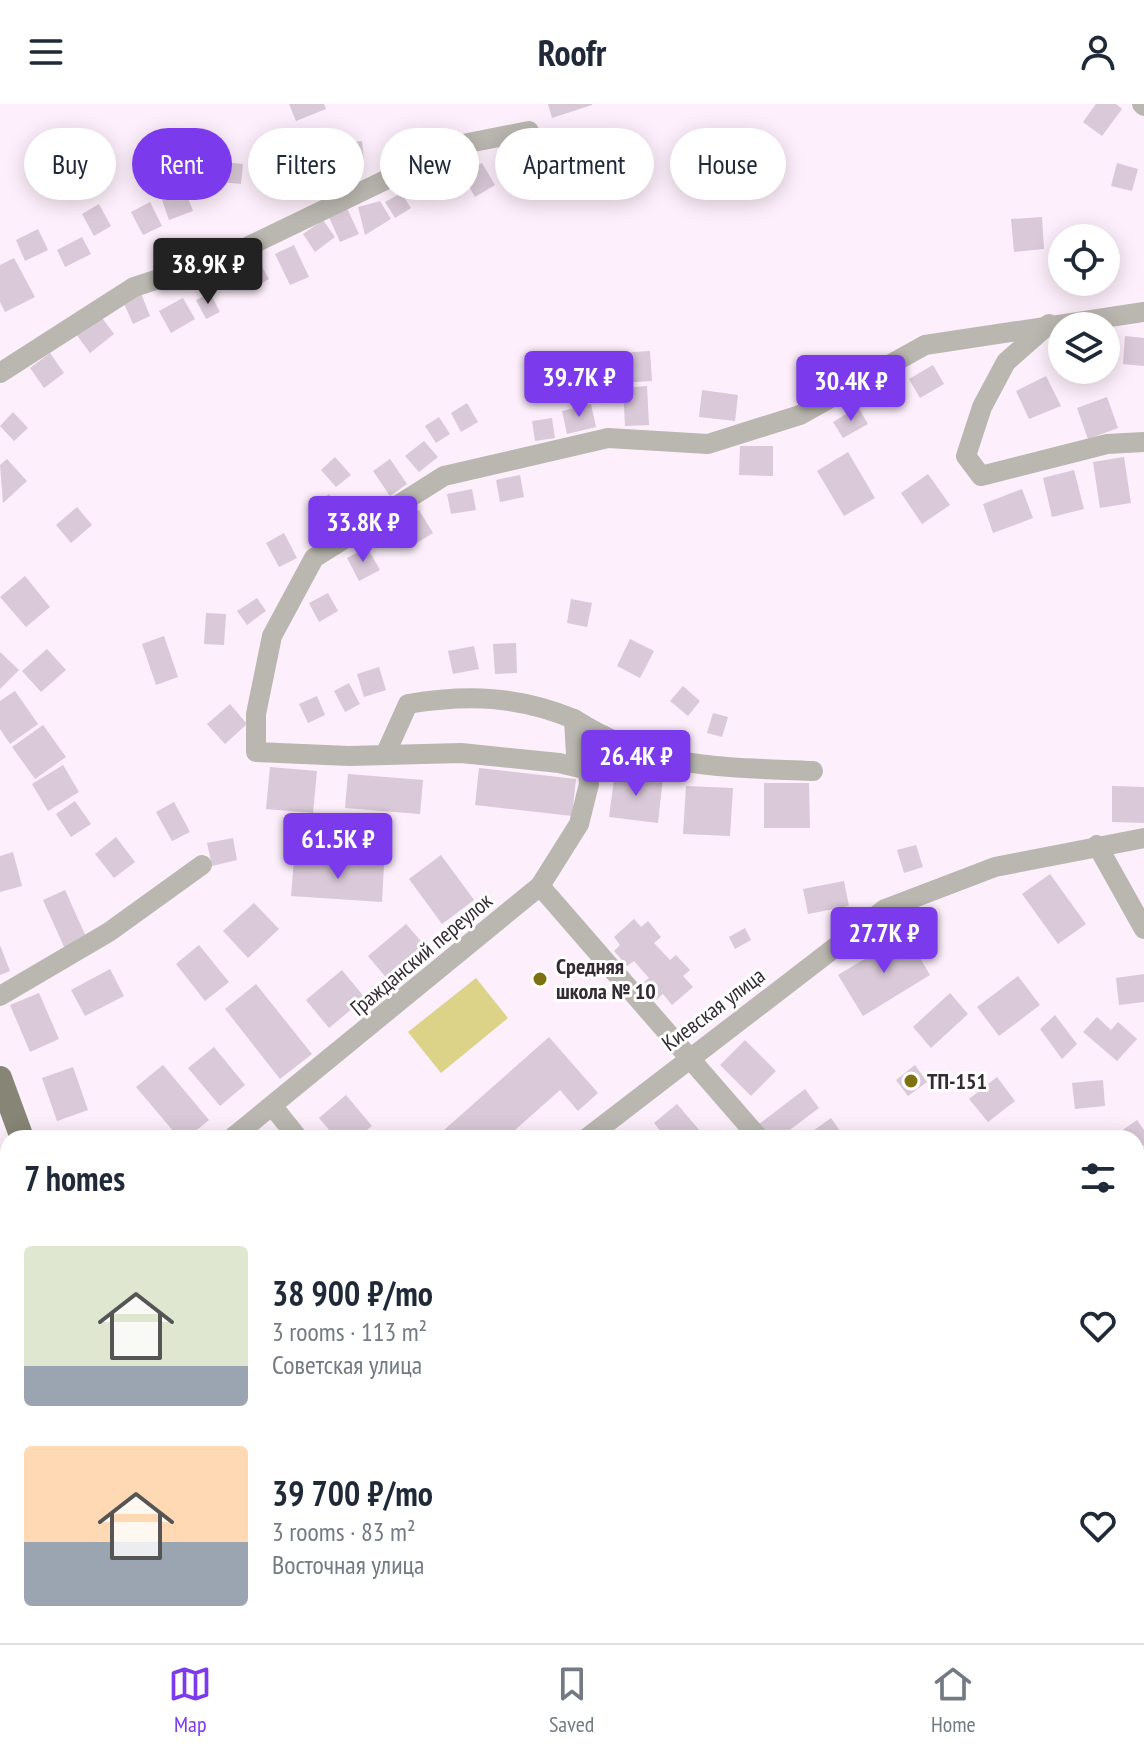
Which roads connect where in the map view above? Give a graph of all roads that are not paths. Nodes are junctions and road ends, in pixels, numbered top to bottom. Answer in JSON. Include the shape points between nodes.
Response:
{"nodes":[{"id":1,"x":495,"y":138,"type":"edge"},
{"id":2,"x":1144,"y":312,"type":"edge"},
{"id":3,"x":1120,"y":315,"type":"edge"},
{"id":4,"x":1048,"y":324,"type":"edge"},
{"id":5,"x":1048,"y":325,"type":"edge"},
{"id":6,"x":0,"y":373,"type":"edge"},
{"id":7,"x":1144,"y":442,"type":"edge"},
{"id":8,"x":574,"y":719,"type":"junction"},
{"id":9,"x":385,"y":755,"type":"junction"},
{"id":10,"x":588,"y":770,"type":"junction"},
{"id":11,"x":813,"y":771,"type":"dead end"},
{"id":12,"x":1144,"y":838,"type":"edge"},
{"id":13,"x":1097,"y":845,"type":"junction"},
{"id":14,"x":202,"y":865,"type":"dead end"},
{"id":15,"x":540,"y":886,"type":"junction"},
{"id":16,"x":1144,"y":929,"type":"edge"},
{"id":17,"x":0,"y":996,"type":"edge"},
{"id":18,"x":690,"y":1056,"type":"junction"},
{"id":19,"x":0,"y":1078,"type":"edge"},
{"id":20,"x":274,"y":1108,"type":"junction"},
{"id":21,"x":19,"y":1130,"type":"edge"},
{"id":22,"x":243,"y":1130,"type":"edge"},
{"id":23,"x":292,"y":1130,"type":"edge"},
{"id":24,"x":597,"y":1130,"type":"edge"},
{"id":25,"x":752,"y":1130,"type":"edge"}],
"edges":[{"from":1,"to":6,"type":"street","via":[[458,145],[226,257],[134,287]]},
{"from":2,"to":3,"type":"street"},
{"from":4,"to":9,"type":"street","via":[[925,345],[800,415],[708,444],[608,438],[444,476],[314,558],[272,636],[256,714],[256,752]]},
{"from":5,"to":7,"type":"street","via":[[1006,362],[982,407],[966,456],[981,476],[1107,444]]},
{"from":8,"to":9,"type":"street","via":[[535,703],[455,696],[408,704]]},
{"from":8,"to":10,"type":"street","name":"Гражданский переулок","via":[[576,756]]},
{"from":8,"to":11,"type":"street","via":[[609,741],[689,765]]},
{"from":9,"to":10,"type":"street","via":[[461,753]]},
{"from":10,"to":15,"type":"street","name":"Гражданский переулок","via":[[579,824]]},
{"from":12,"to":13,"type":"street","name":"Киевская улица"},
{"from":13,"to":16,"type":"street"},
{"from":13,"to":18,"type":"street","name":"Киевская улица","via":[[995,867],[885,909]]},
{"from":14,"to":17,"type":"street","via":[[109,932]]},
{"from":15,"to":18,"type":"street"},
{"from":15,"to":20,"type":"street","name":"Гражданский переулок"},
{"from":18,"to":24,"type":"street","name":"Киевская улица"},
{"from":18,"to":25,"type":"street"},
{"from":19,"to":21,"type":"main road"},
{"from":20,"to":22,"type":"street","name":"Гражданский переулок"},
{"from":20,"to":23,"type":"street"}]}
